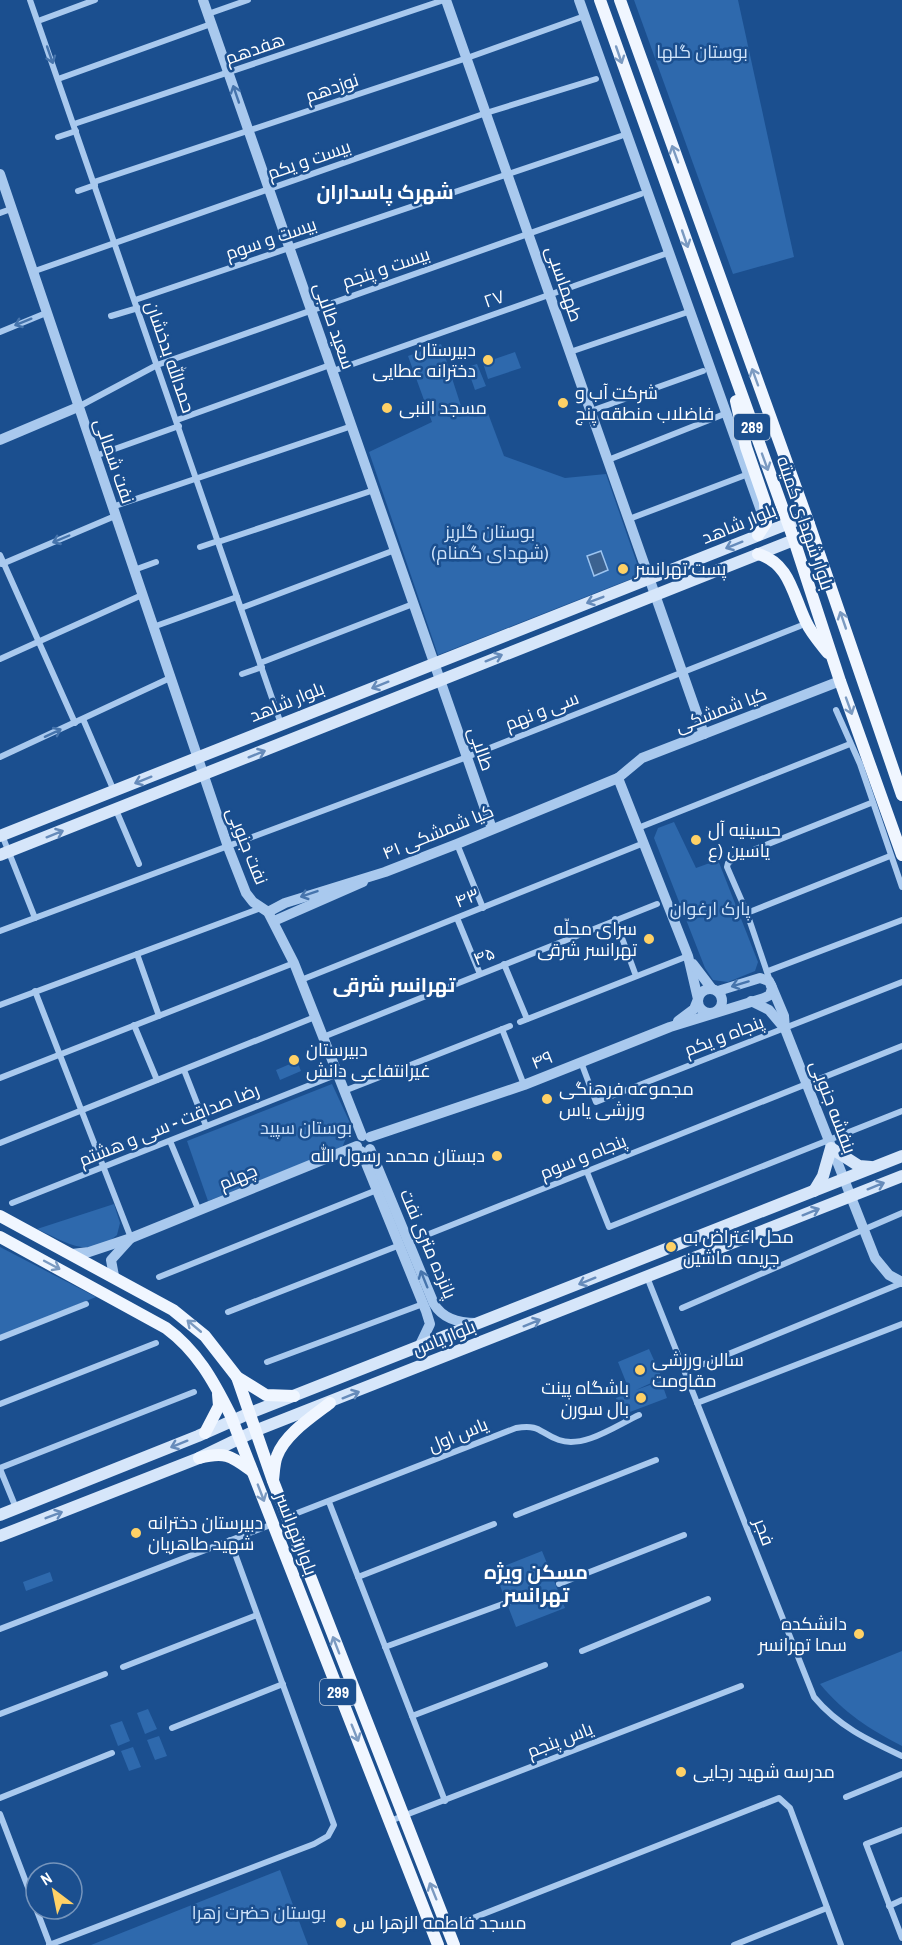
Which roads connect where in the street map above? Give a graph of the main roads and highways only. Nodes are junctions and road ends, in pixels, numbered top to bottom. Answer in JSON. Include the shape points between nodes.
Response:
{"nodes":[{"id":1,"x":600,"y":0,"type":"edge"},
{"id":2,"x":620,"y":0,"type":"edge"},
{"id":3,"x":737,"y":388,"type":"junction"},
{"id":4,"x":788,"y":524,"type":"junction"},
{"id":5,"x":809,"y":524,"type":"junction"},
{"id":6,"x":758,"y":535,"type":"junction"},
{"id":7,"x":794,"y":540,"type":"junction"},
{"id":8,"x":758,"y":554,"type":"junction"},
{"id":9,"x":832,"y":658,"type":"junction"},
{"id":10,"x":902,"y":795,"type":"edge"},
{"id":11,"x":1,"y":835,"type":"edge"},
{"id":12,"x":4,"y":853,"type":"edge"},
{"id":13,"x":896,"y":855,"type":"edge"},
{"id":14,"x":902,"y":1156,"type":"edge"},
{"id":15,"x":875,"y":1167,"type":"junction"},
{"id":16,"x":902,"y":1176,"type":"edge"},
{"id":17,"x":814,"y":1191,"type":"junction"},
{"id":18,"x":0,"y":1216,"type":"edge"},
{"id":19,"x":0,"y":1237,"type":"edge"},
{"id":20,"x":641,"y":1259,"type":"junction"},
{"id":21,"x":647,"y":1277,"type":"junction"},
{"id":22,"x":235,"y":1373,"type":"junction"},
{"id":23,"x":216,"y":1387,"type":"junction"},
{"id":24,"x":294,"y":1396,"type":"junction"},
{"id":25,"x":330,"y":1403,"type":"junction"},
{"id":26,"x":250,"y":1413,"type":"junction"},
{"id":27,"x":233,"y":1422,"type":"junction"},
{"id":28,"x":257,"y":1430,"type":"junction"},
{"id":29,"x":205,"y":1433,"type":"junction"},
{"id":30,"x":239,"y":1439,"type":"junction"},
{"id":31,"x":199,"y":1458,"type":"junction"},
{"id":32,"x":252,"y":1471,"type":"junction"},
{"id":33,"x":273,"y":1481,"type":"junction"},
{"id":34,"x":0,"y":1515,"type":"edge"},
{"id":35,"x":0,"y":1536,"type":"edge"},
{"id":36,"x":436,"y":1939,"type":"edge"},
{"id":37,"x":454,"y":1945,"type":"edge"}],
"edges":[{"from":1,"to":3,"type":"main road","name":"بلوار شهدای کمیته","number":"289","one_way":true},
{"from":5,"to":2,"type":"main road","name":"بلوار شهدای کمیته","number":"289","one_way":true},
{"from":3,"to":4,"type":"main road","name":"بلوار شهدای کمیته","number":"289","one_way":true},
{"from":3,"to":6,"type":"main road","via":[[738,417],[765,502],[766,523]]},
{"from":4,"to":5,"type":"main road","name":"بلوار شاهد","via":[[797,520]]},
{"from":4,"to":6,"type":"main road","name":"بلوار شاهد"},
{"from":4,"to":7,"type":"main road","name":"بلوار شهدای کمیته","number":"289"},
{"from":5,"to":7,"type":"main road","name":"بلوار شاهد","via":[[804,536]]},
{"from":10,"to":5,"type":"main road","name":"بلوار شهدای کمیته","number":"289","one_way":true},
{"from":6,"to":11,"type":"main road","name":"بلوار شاهد","one_way":true},
{"from":7,"to":8,"type":"main road","name":"بلوار شاهد"},
{"from":7,"to":9,"type":"main road","name":"بلوار شهدای کمیته","number":"289"},
{"from":8,"to":9,"type":"main road","via":[[782,570],[806,623]]},
{"from":12,"to":8,"type":"main road","name":"بلوار شاهد","one_way":true},
{"from":9,"to":13,"type":"main road","name":"بلوار شهدای کمیته","number":"289","one_way":true},
{"from":14,"to":15,"type":"main road","name":"بلوار یاس"},
{"from":15,"to":17,"type":"main road","name":"بلوار یاس"},
{"from":15,"to":17,"type":"main road","via":[[859,1166],[830,1144],[823,1176]]},
{"from":21,"to":16,"type":"main road","name":"بلوار یاس","one_way":true},
{"from":17,"to":20,"type":"main road","name":"بلوار یاس"},
{"from":22,"to":18,"type":"main road","name":"بلوار تهرانسر","number":"299","one_way":true,"via":[[222,1353],[166,1305]]},
{"from":19,"to":23,"type":"main road","name":"بلوار تهرانسر","number":"299","one_way":true,"via":[[166,1328],[184,1342]]},
{"from":20,"to":21,"type":"main road"},
{"from":20,"to":24,"type":"main road","name":"بلوار یاس","one_way":true},
{"from":25,"to":21,"type":"main road","name":"بلوار یاس","one_way":true},
{"from":22,"to":23,"type":"main road","via":[[235,1393],[226,1396]]},
{"from":22,"to":24,"type":"main road","via":[[266,1395]]},
{"from":22,"to":26,"type":"main road","name":"بلوار تهرانسر","number":"299"},
{"from":23,"to":27,"type":"main road","name":"بلوار تهرانسر","number":"299"},
{"from":23,"to":29,"type":"main road","via":[[219,1406]]},
{"from":24,"to":26,"type":"main road","name":"بلوار یاس"},
{"from":25,"to":28,"type":"main road","name":"بلوار یاس"},
{"from":25,"to":33,"type":"main road","via":[[286,1443],[277,1456]]},
{"from":26,"to":27,"type":"main road","name":"بلوار یاس"},
{"from":26,"to":28,"type":"main road","name":"بلوار تهرانسر","number":"299"},
{"from":27,"to":29,"type":"main road"},
{"from":27,"to":30,"type":"main road","name":"بلوار تهرانسر","number":"299"},
{"from":28,"to":30,"type":"main road","name":"بلوار یاس"},
{"from":28,"to":33,"type":"main road","name":"بلوار تهرانسر","number":"299"},
{"from":29,"to":34,"type":"main road","one_way":true},
{"from":30,"to":31,"type":"main road","name":"بلوار یاس"},
{"from":30,"to":32,"type":"main road","name":"بلوار تهرانسر","number":"299"},
{"from":31,"to":32,"type":"main road","via":[[218,1453]]},
{"from":35,"to":31,"type":"main road","name":"بلوار یاس","one_way":true},
{"from":32,"to":36,"type":"main road","name":"بلوار تهرانسر","number":"299","one_way":true},
{"from":37,"to":33,"type":"main road","name":"بلوار تهرانسر","number":"299","one_way":true}]}
